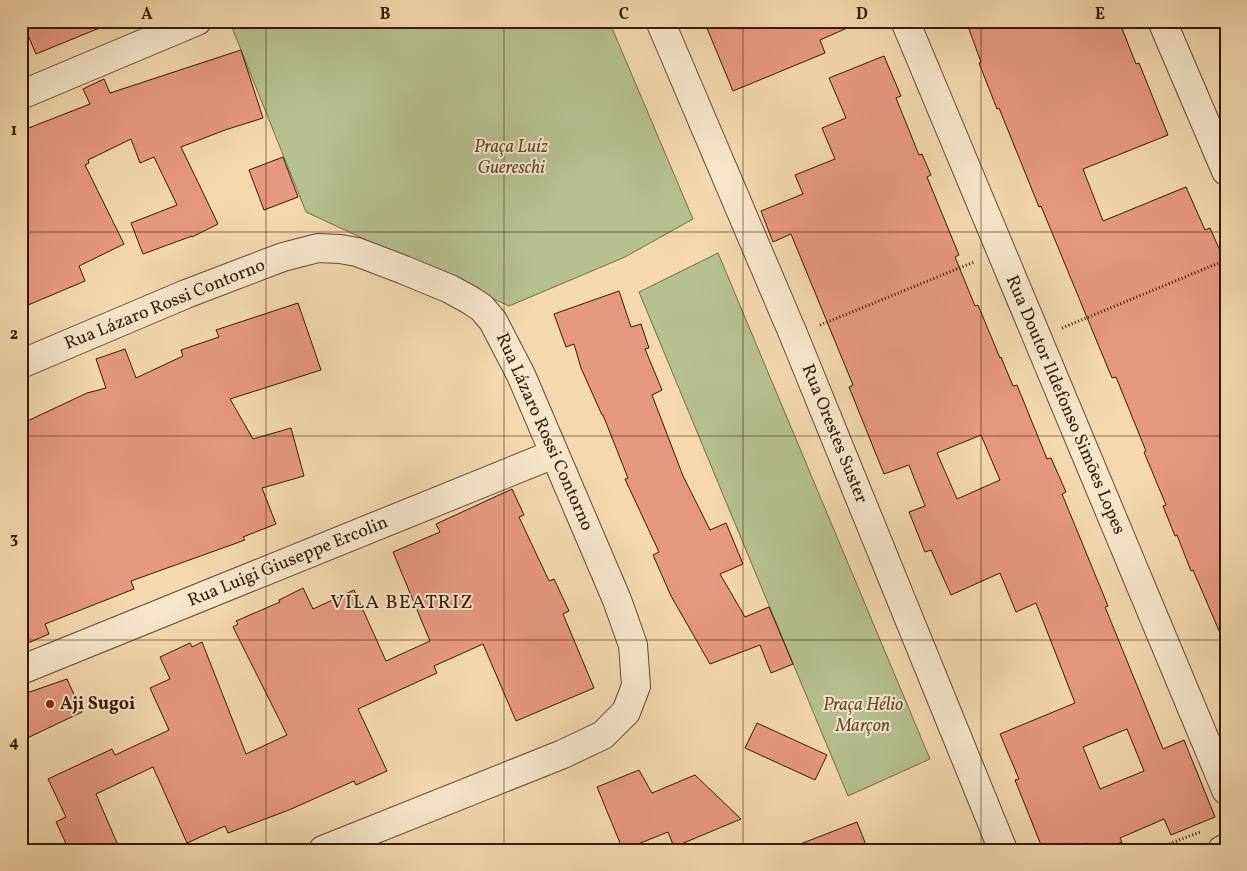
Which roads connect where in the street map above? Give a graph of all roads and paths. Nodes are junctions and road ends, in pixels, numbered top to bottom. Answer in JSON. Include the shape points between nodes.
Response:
{"nodes":[{"id":1,"x":197,"y":21,"type":"edge"},
{"id":2,"x":660,"y":21,"type":"edge"},
{"id":3,"x":905,"y":21,"type":"edge"},
{"id":4,"x":1162,"y":21,"type":"edge"},
{"id":5,"x":21,"y":95,"type":"edge"},
{"id":6,"x":1226,"y":171,"type":"edge"},
{"id":7,"x":1000,"y":251,"type":"junction"},
{"id":8,"x":1226,"y":260,"type":"edge"},
{"id":9,"x":794,"y":336,"type":"junction"},
{"id":10,"x":1038,"y":338,"type":"junction"},
{"id":11,"x":21,"y":364,"type":"edge"},
{"id":12,"x":554,"y":454,"type":"junction"},
{"id":13,"x":21,"y":670,"type":"edge"},
{"id":14,"x":1226,"y":790,"type":"edge"},
{"id":15,"x":1213,"y":840,"type":"edge"},
{"id":16,"x":1226,"y":848,"type":"edge"},
{"id":17,"x":323,"y":850,"type":"edge"},
{"id":18,"x":1003,"y":850,"type":"edge"},
{"id":19,"x":1153,"y":850,"type":"edge"}],
"edges":[{"from":1,"to":5,"type":"street"},
{"from":2,"to":9,"type":"street","name":"Rua Orestes Suster"},
{"from":3,"to":7,"type":"street","name":"Rua Doutor Ildefonso Simões Lopes"},
{"from":4,"to":6,"type":"street"},
{"from":7,"to":9,"type":"path"},
{"from":7,"to":10,"type":"street","name":"Rua Doutor Ildefonso Simões Lopes"},
{"from":8,"to":10,"type":"path"},
{"from":9,"to":18,"type":"street","name":"Rua Orestes Suster"},
{"from":10,"to":14,"type":"street","name":"Rua Doutor Ildefonso Simões Lopes"},
{"from":11,"to":12,"type":"street","name":"Rua Lázaro Rossi Contorno","via":[[264,264],[318,248],[340,248],[450,289],[482,308],[501,334]]},
{"from":12,"to":13,"type":"street","name":"Rua Luigi Giuseppe Ercolin"},
{"from":12,"to":17,"type":"street","name":"Rua Lázaro Rossi Contorno","via":[[617,600],[632,644],[636,686],[626,712],[603,735],[563,754]]},
{"from":15,"to":16,"type":"street"},
{"from":15,"to":19,"type":"path"}]}
